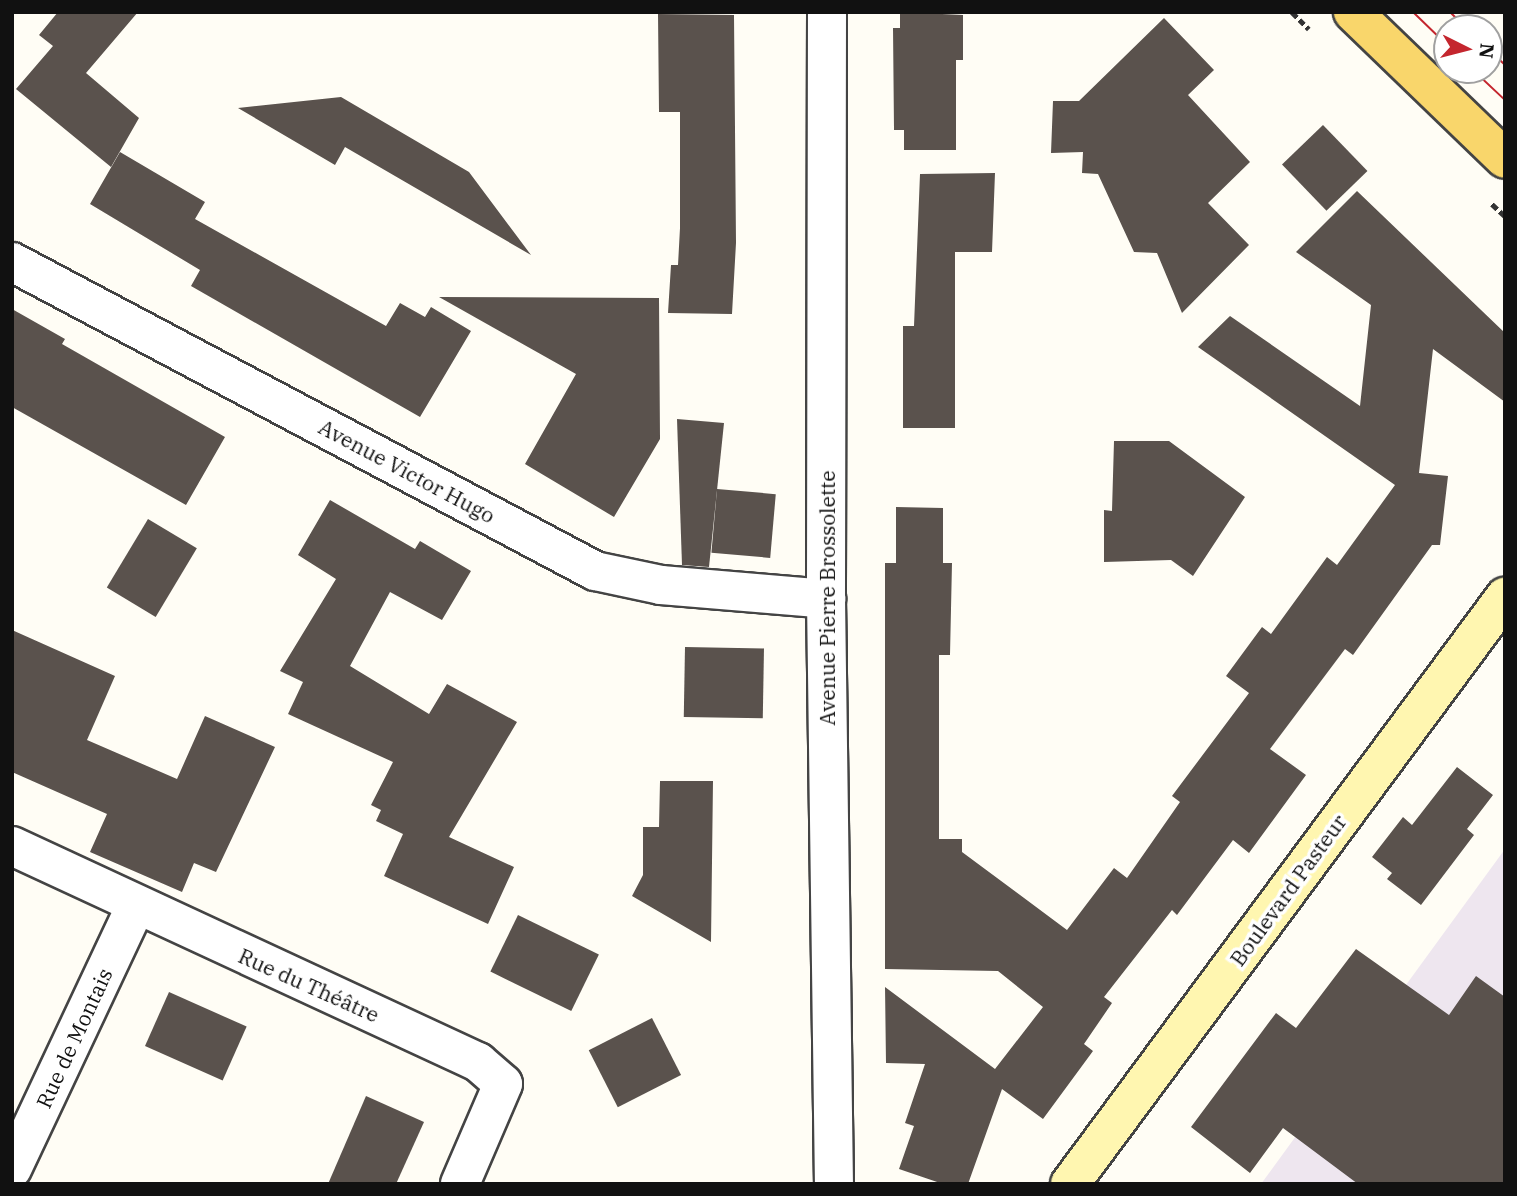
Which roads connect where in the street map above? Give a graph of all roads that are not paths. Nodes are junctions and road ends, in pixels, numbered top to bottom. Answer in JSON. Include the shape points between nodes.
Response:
{"nodes":[{"id":1,"x":827,"y":12,"type":"edge"},
{"id":2,"x":1353,"y":12,"type":"edge"},
{"id":3,"x":1505,"y":159,"type":"edge"},
{"id":4,"x":12,"y":262,"type":"edge"},
{"id":5,"x":1505,"y":597,"type":"edge"},
{"id":6,"x":826,"y":599,"type":"junction"},
{"id":7,"x":12,"y":846,"type":"edge"},
{"id":8,"x":136,"y":906,"type":"junction"},
{"id":9,"x":12,"y":1169,"type":"edge"},
{"id":10,"x":460,"y":1184,"type":"edge"},
{"id":11,"x":834,"y":1184,"type":"edge"},
{"id":12,"x":1070,"y":1184,"type":"edge"}],
"edges":[{"from":1,"to":6,"type":"street","name":"Avenue Pierre Brossolette"},
{"from":2,"to":3,"type":"main road"},
{"from":4,"to":6,"type":"street","name":"Avenue Victor Hugo","via":[[595,571],[661,585]]},
{"from":5,"to":12,"type":"main road","name":"Boulevard Pasteur"},
{"from":6,"to":11,"type":"street","name":"Avenue Pierre Brossolette"},
{"from":7,"to":8,"type":"street","name":"Rue du Théâtre"},
{"from":8,"to":9,"type":"street","name":"Rue de Montais"},
{"from":8,"to":10,"type":"street","name":"Rue du Théâtre","via":[[478,1062],[503,1084]]}]}
